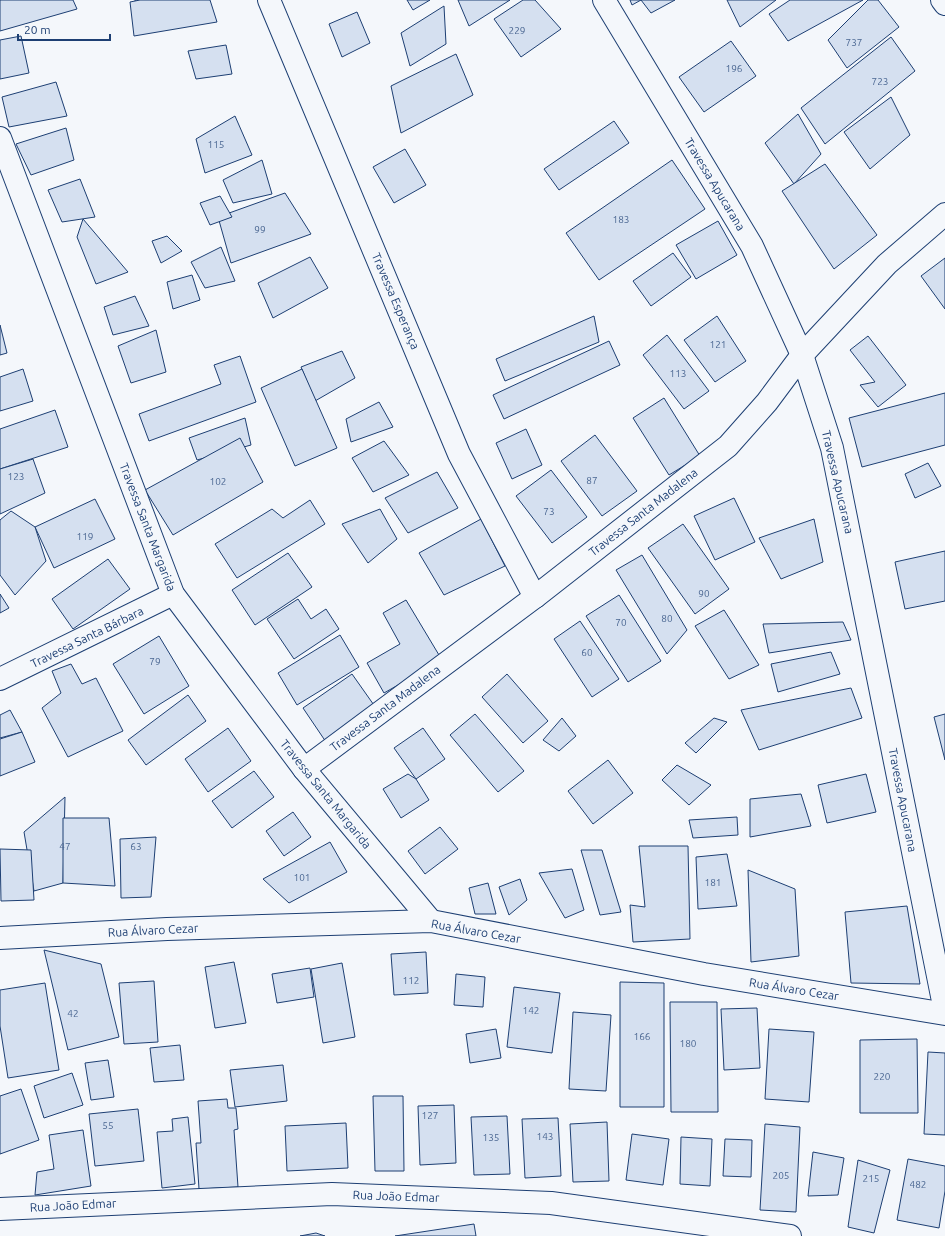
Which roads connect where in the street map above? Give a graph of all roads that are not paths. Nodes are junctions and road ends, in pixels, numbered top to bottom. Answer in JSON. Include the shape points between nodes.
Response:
{"nodes":[{"id":1,"x":269,"y":0,"type":"edge"},
{"id":2,"x":604,"y":0,"type":"edge"},
{"id":3,"x":942,"y":0,"type":"edge"},
{"id":4,"x":945,"y":4,"type":"edge"},
{"id":5,"x":0,"y":138,"type":"edge"},
{"id":6,"x":945,"y":214,"type":"edge"},
{"id":7,"x":802,"y":355,"type":"junction"},
{"id":8,"x":173,"y":594,"type":"junction"},
{"id":9,"x":535,"y":596,"type":"junction"},
{"id":10,"x":0,"y":679,"type":"edge"},
{"id":11,"x":304,"y":769,"type":"junction"},
{"id":12,"x":431,"y":921,"type":"junction"},
{"id":13,"x":0,"y":938,"type":"edge"},
{"id":14,"x":945,"y":1010,"type":"edge"},
{"id":15,"x":945,"y":1014,"type":"edge"},
{"id":16,"x":0,"y":1209,"type":"edge"},
{"id":17,"x":790,"y":1236,"type":"edge"}],
"edges":[{"from":1,"to":9,"type":"street","name":"Travessa Esperança","via":[[459,454]]},
{"from":2,"to":7,"type":"street","name":"Travessa Apucarana","via":[[752,246]]},
{"from":3,"to":4,"type":"street"},
{"from":5,"to":8,"type":"street","name":"Travessa Santa Margarida"},
{"from":6,"to":7,"type":"street","name":"Travessa Santa Madalena","via":[[887,264]]},
{"from":7,"to":9,"type":"street","name":"Travessa Santa Madalena","via":[[767,402],[728,446]]},
{"from":7,"to":14,"type":"street","name":"Travessa Apucarana","via":[[832,448]]},
{"from":8,"to":10,"type":"street","name":"Travessa Santa Bárbara"},
{"from":8,"to":11,"type":"street","name":"Travessa Santa Margarida"},
{"from":9,"to":11,"type":"street","name":"Travessa Santa Madalena"},
{"from":11,"to":12,"type":"street","name":"Travessa Santa Margarida"},
{"from":12,"to":13,"type":"street","name":"Rua Álvaro Cezar","via":[[167,928]]},
{"from":12,"to":15,"type":"street","name":"Rua Álvaro Cezar","via":[[704,974]]},
{"from":16,"to":17,"type":"street","name":"Rua João Edmar","via":[[332,1194],[551,1203]]}]}
